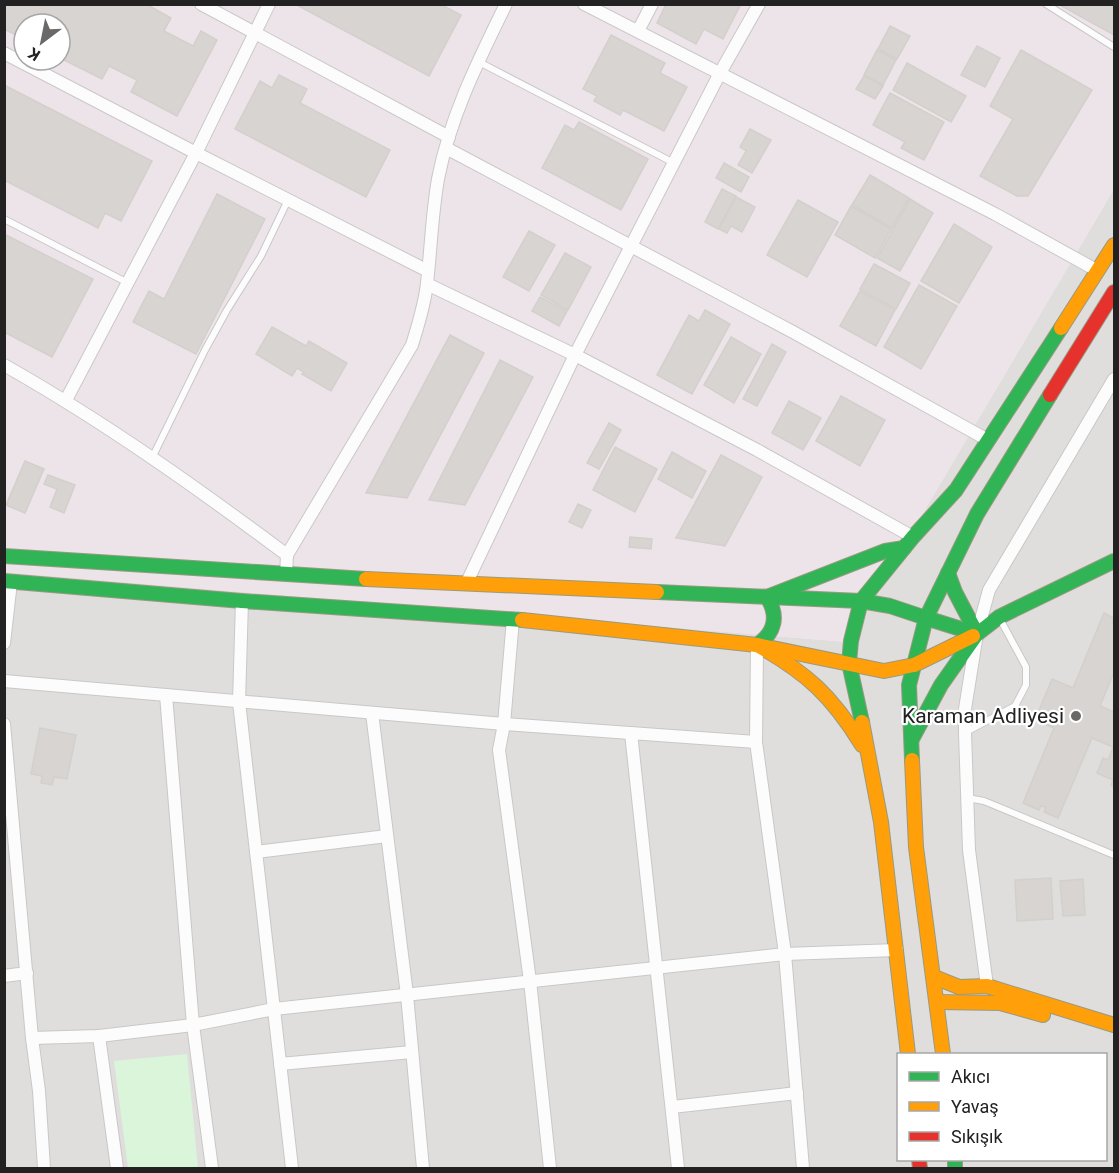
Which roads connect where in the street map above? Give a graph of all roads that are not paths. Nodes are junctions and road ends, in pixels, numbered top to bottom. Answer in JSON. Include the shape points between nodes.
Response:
{"nodes":[{"id":1,"x":201,"y":4,"type":"edge"},
{"id":2,"x":268,"y":4,"type":"edge"},
{"id":3,"x":584,"y":4,"type":"edge"},
{"id":4,"x":652,"y":4,"type":"edge"},
{"id":5,"x":759,"y":4,"type":"edge"},
{"id":6,"x":1046,"y":4,"type":"edge"},
{"id":7,"x":503,"y":5,"type":"edge"},
{"id":8,"x":638,"y":32,"type":"junction"},
{"id":9,"x":255,"y":33,"type":"junction"},
{"id":10,"x":1114,"y":47,"type":"edge"},
{"id":11,"x":4,"y":53,"type":"edge"},
{"id":12,"x":478,"y":62,"type":"junction"},
{"id":13,"x":720,"y":73,"type":"junction"},
{"id":14,"x":448,"y":142,"type":"junction"},
{"id":15,"x":196,"y":153,"type":"junction"},
{"id":16,"x":674,"y":163,"type":"junction"},
{"id":17,"x":288,"y":201,"type":"junction"},
{"id":18,"x":4,"y":219,"type":"edge"},
{"id":19,"x":1114,"y":245,"type":"edge"},
{"id":20,"x":633,"y":247,"type":"junction"},
{"id":21,"x":1098,"y":271,"type":"junction"},
{"id":22,"x":428,"y":278,"type":"junction"},
{"id":23,"x":128,"y":283,"type":"junction"},
{"id":24,"x":1114,"y":292,"type":"edge"},
{"id":25,"x":575,"y":356,"type":"junction"},
{"id":26,"x":4,"y":365,"type":"edge"},
{"id":27,"x":1114,"y":379,"type":"edge"},
{"id":28,"x":66,"y":400,"type":"junction"},
{"id":29,"x":988,"y":440,"type":"junction"},
{"id":30,"x":152,"y":458,"type":"junction"},
{"id":31,"x":909,"y":542,"type":"junction"},
{"id":32,"x":287,"y":555,"type":"junction"},
{"id":33,"x":4,"y":556,"type":"edge"},
{"id":34,"x":1114,"y":561,"type":"edge"},
{"id":35,"x":948,"y":573,"type":"junction"},
{"id":36,"x":286,"y":575,"type":"junction"},
{"id":37,"x":8,"y":581,"type":"edge"},
{"id":38,"x":466,"y":582,"type":"junction"},
{"id":39,"x":767,"y":597,"type":"junction"},
{"id":40,"x":242,"y":601,"type":"junction"},
{"id":41,"x":861,"y":602,"type":"junction"},
{"id":42,"x":999,"y":617,"type":"junction"},
{"id":43,"x":926,"y":618,"type":"junction"},
{"id":44,"x":513,"y":619,"type":"junction"},
{"id":45,"x":977,"y":634,"type":"junction"},
{"id":46,"x":4,"y":643,"type":"edge"},
{"id":47,"x":757,"y":645,"type":"junction"},
{"id":48,"x":849,"y":663,"type":"junction"},
{"id":49,"x":914,"y":665,"type":"junction"},
{"id":50,"x":4,"y":681,"type":"edge"},
{"id":51,"x":166,"y":695,"type":"junction"},
{"id":52,"x":239,"y":702,"type":"junction"},
{"id":53,"x":372,"y":713,"type":"junction"},
{"id":54,"x":4,"y":724,"type":"edge"},
{"id":55,"x":504,"y":724,"type":"junction"},
{"id":56,"x":631,"y":733,"type":"junction"},
{"id":57,"x":965,"y":733,"type":"junction"},
{"id":58,"x":756,"y":742,"type":"junction"},
{"id":59,"x":911,"y":743,"type":"junction"},
{"id":60,"x":870,"y":758,"type":"junction"},
{"id":61,"x":967,"y":798,"type":"junction"},
{"id":62,"x":387,"y":836,"type":"junction"},
{"id":63,"x":256,"y":852,"type":"junction"},
{"id":64,"x":1114,"y":855,"type":"edge"},
{"id":65,"x":897,"y":950,"type":"junction"},
{"id":66,"x":785,"y":954,"type":"junction"},
{"id":67,"x":657,"y":968,"type":"junction"},
{"id":68,"x":27,"y":973,"type":"junction"},
{"id":69,"x":4,"y":976,"type":"edge"},
{"id":70,"x":934,"y":977,"type":"junction"},
{"id":71,"x":530,"y":981,"type":"junction"},
{"id":72,"x":987,"y":986,"type":"junction"},
{"id":73,"x":406,"y":995,"type":"junction"},
{"id":74,"x":938,"y":1002,"type":"junction"},
{"id":75,"x":274,"y":1009,"type":"junction"},
{"id":76,"x":193,"y":1025,"type":"junction"},
{"id":77,"x":1114,"y":1025,"type":"edge"},
{"id":78,"x":1114,"y":1034,"type":"edge"},
{"id":79,"x":99,"y":1036,"type":"junction"},
{"id":80,"x":33,"y":1038,"type":"junction"},
{"id":81,"x":412,"y":1052,"type":"junction"},
{"id":82,"x":908,"y":1053,"type":"edge"},
{"id":83,"x":943,"y":1053,"type":"edge"},
{"id":84,"x":280,"y":1064,"type":"junction"},
{"id":85,"x":798,"y":1093,"type":"junction"},
{"id":86,"x":672,"y":1107,"type":"junction"},
{"id":87,"x":44,"y":1168,"type":"edge"},
{"id":88,"x":117,"y":1168,"type":"edge"},
{"id":89,"x":212,"y":1168,"type":"edge"},
{"id":90,"x":292,"y":1168,"type":"edge"},
{"id":91,"x":423,"y":1168,"type":"edge"},
{"id":92,"x":550,"y":1168,"type":"edge"},
{"id":93,"x":678,"y":1168,"type":"edge"},
{"id":94,"x":803,"y":1168,"type":"edge"}],
"edges":[{"from":1,"to":9,"type":"street"},
{"from":2,"to":9,"type":"street"},
{"from":3,"to":8,"type":"street"},
{"from":4,"to":8,"type":"street"},
{"from":5,"to":13,"type":"street"},
{"from":6,"to":10,"type":"lane"},
{"from":7,"to":12,"type":"street"},
{"from":8,"to":13,"type":"street"},
{"from":9,"to":14,"type":"street"},
{"from":9,"to":15,"type":"street"},
{"from":11,"to":15,"type":"street"},
{"from":12,"to":14,"type":"street"},
{"from":12,"to":16,"type":"lane"},
{"from":13,"to":16,"type":"street"},
{"from":13,"to":21,"type":"street"},
{"from":14,"to":20,"type":"street"},
{"from":14,"to":22,"type":"street","via":[[439,177]]},
{"from":15,"to":17,"type":"street"},
{"from":15,"to":23,"type":"street"},
{"from":16,"to":20,"type":"street"},
{"from":17,"to":22,"type":"street"},
{"from":17,"to":30,"type":"lane","via":[[261,256],[205,350]]},
{"from":18,"to":23,"type":"lane"},
{"from":19,"to":21,"type":"main road"},
{"from":20,"to":25,"type":"street"},
{"from":20,"to":29,"type":"street"},
{"from":21,"to":29,"type":"main road"},
{"from":22,"to":25,"type":"street"},
{"from":22,"to":32,"type":"street","via":[[412,345]]},
{"from":23,"to":28,"type":"street"},
{"from":24,"to":35,"type":"main road","via":[[977,514]]},
{"from":25,"to":31,"type":"street","via":[[757,450]]},
{"from":25,"to":38,"type":"street"},
{"from":26,"to":28,"type":"street"},
{"from":27,"to":45,"type":"street","via":[[989,590]]},
{"from":28,"to":30,"type":"street"},
{"from":29,"to":31,"type":"main road","via":[[956,490]]},
{"from":30,"to":32,"type":"street"},
{"from":31,"to":39,"type":"main road"},
{"from":31,"to":41,"type":"main road"},
{"from":32,"to":36,"type":"street"},
{"from":33,"to":36,"type":"main road"},
{"from":34,"to":42,"type":"main road"},
{"from":35,"to":43,"type":"main road"},
{"from":35,"to":45,"type":"main road"},
{"from":36,"to":38,"type":"main road"},
{"from":37,"to":40,"type":"main road"},
{"from":37,"to":46,"type":"street"},
{"from":38,"to":39,"type":"main road"},
{"from":39,"to":41,"type":"main road"},
{"from":39,"to":47,"type":"main road","via":[[775,613],[774,626]]},
{"from":40,"to":44,"type":"main road"},
{"from":40,"to":52,"type":"street"},
{"from":41,"to":43,"type":"main road","via":[[890,606]]},
{"from":41,"to":48,"type":"main road"},
{"from":42,"to":45,"type":"main road"},
{"from":42,"to":57,"type":"lane","via":[[1026,667],[1026,685],[1015,706]]},
{"from":43,"to":45,"type":"main road"},
{"from":43,"to":49,"type":"main road"},
{"from":44,"to":47,"type":"main road"},
{"from":44,"to":55,"type":"street"},
{"from":45,"to":49,"type":"main road"},
{"from":45,"to":57,"type":"street"},
{"from":45,"to":59,"type":"main road","via":[[941,685]]},
{"from":47,"to":48,"type":"main road"},
{"from":47,"to":58,"type":"street"},
{"from":47,"to":60,"type":"main road","via":[[790,663],[825,691]]},
{"from":48,"to":49,"type":"main road","via":[[884,671]]},
{"from":48,"to":60,"type":"main road"},
{"from":49,"to":59,"type":"main road","via":[[909,685]]},
{"from":50,"to":51,"type":"street"},
{"from":51,"to":52,"type":"street"},
{"from":51,"to":76,"type":"street"},
{"from":52,"to":53,"type":"street"},
{"from":52,"to":63,"type":"street"},
{"from":53,"to":55,"type":"street"},
{"from":53,"to":62,"type":"street"},
{"from":54,"to":68,"type":"street"},
{"from":55,"to":56,"type":"street"},
{"from":55,"to":71,"type":"street","via":[[499,750]]},
{"from":56,"to":58,"type":"street"},
{"from":56,"to":67,"type":"street"},
{"from":57,"to":61,"type":"street"},
{"from":58,"to":66,"type":"street"},
{"from":59,"to":70,"type":"main road","via":[[916,847]]},
{"from":60,"to":65,"type":"main road"},
{"from":61,"to":64,"type":"lane","via":[[984,801]]},
{"from":61,"to":72,"type":"street","via":[[969,850]]},
{"from":62,"to":63,"type":"street"},
{"from":62,"to":73,"type":"street"},
{"from":63,"to":75,"type":"street"},
{"from":65,"to":66,"type":"street"},
{"from":65,"to":82,"type":"main road"},
{"from":66,"to":67,"type":"street"},
{"from":66,"to":85,"type":"street"},
{"from":67,"to":71,"type":"street"},
{"from":67,"to":86,"type":"street"},
{"from":68,"to":69,"type":"street"},
{"from":68,"to":80,"type":"street"},
{"from":70,"to":72,"type":"main road","via":[[959,987]]},
{"from":70,"to":74,"type":"main road"},
{"from":71,"to":73,"type":"street"},
{"from":71,"to":92,"type":"street"},
{"from":72,"to":77,"type":"main road"},
{"from":73,"to":75,"type":"street"},
{"from":73,"to":81,"type":"street"},
{"from":74,"to":78,"type":"main road","via":[[1000,1003]]},
{"from":74,"to":83,"type":"main road"},
{"from":75,"to":76,"type":"street"},
{"from":75,"to":84,"type":"street"},
{"from":76,"to":79,"type":"street"},
{"from":76,"to":89,"type":"street"},
{"from":79,"to":80,"type":"street"},
{"from":79,"to":88,"type":"street"},
{"from":80,"to":87,"type":"street"},
{"from":81,"to":84,"type":"street"},
{"from":81,"to":91,"type":"street"},
{"from":84,"to":90,"type":"street"},
{"from":85,"to":86,"type":"street"},
{"from":85,"to":94,"type":"street"},
{"from":86,"to":93,"type":"street"}]}
